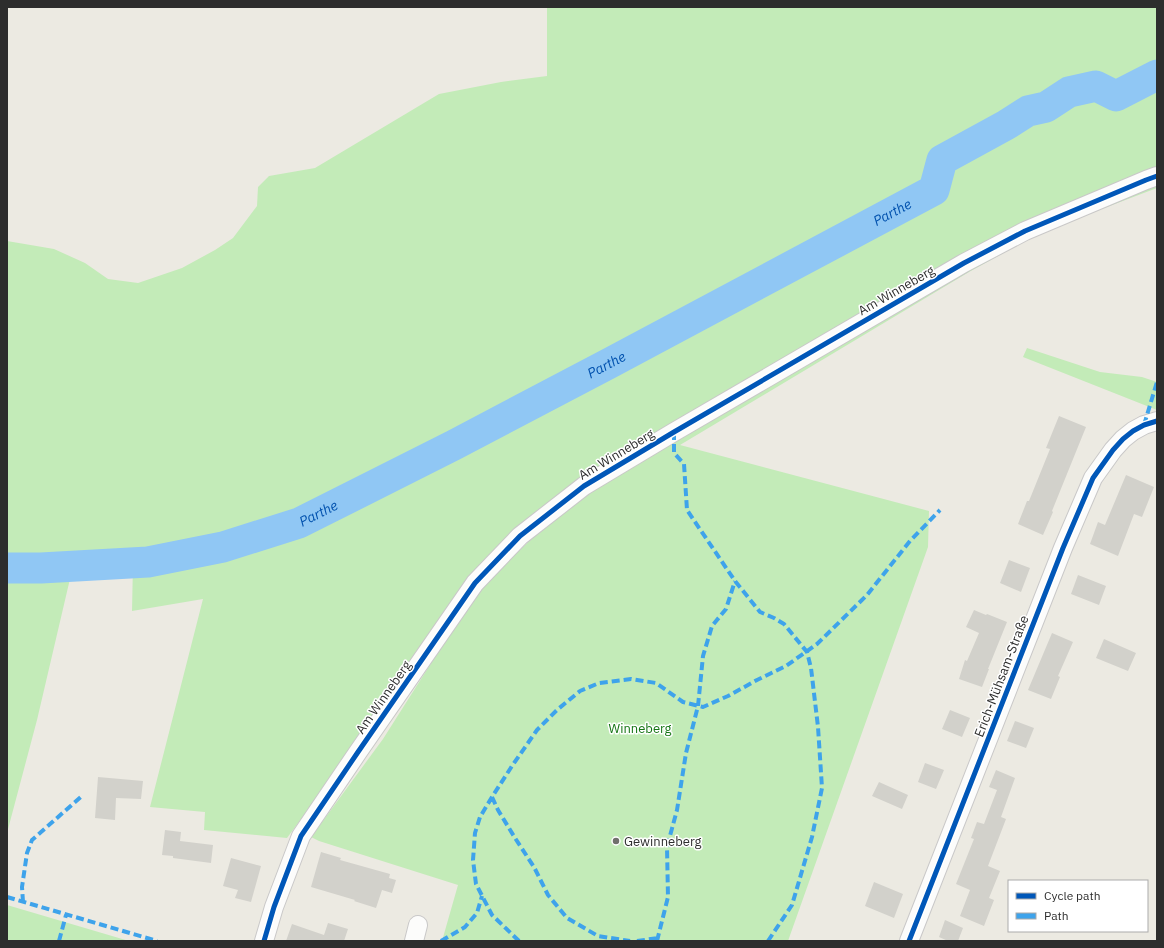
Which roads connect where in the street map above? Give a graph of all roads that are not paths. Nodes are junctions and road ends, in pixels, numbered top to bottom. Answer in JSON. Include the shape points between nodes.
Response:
{"nodes":[{"id":1,"x":1157,"y":176,"type":"edge"},
{"id":2,"x":1157,"y":421,"type":"edge"},
{"id":3,"x":264,"y":941,"type":"edge"},
{"id":4,"x":909,"y":941,"type":"edge"}],
"edges":[{"from":1,"to":3,"type":"street","name":"Am Winneberg","via":[[1025,231],[964,263],[584,486],[520,536],[475,583],[301,836]]},
{"from":2,"to":4,"type":"street","name":"Erich-Mühsam-Straße","via":[[1133,431],[1106,459],[1093,478]]}]}
